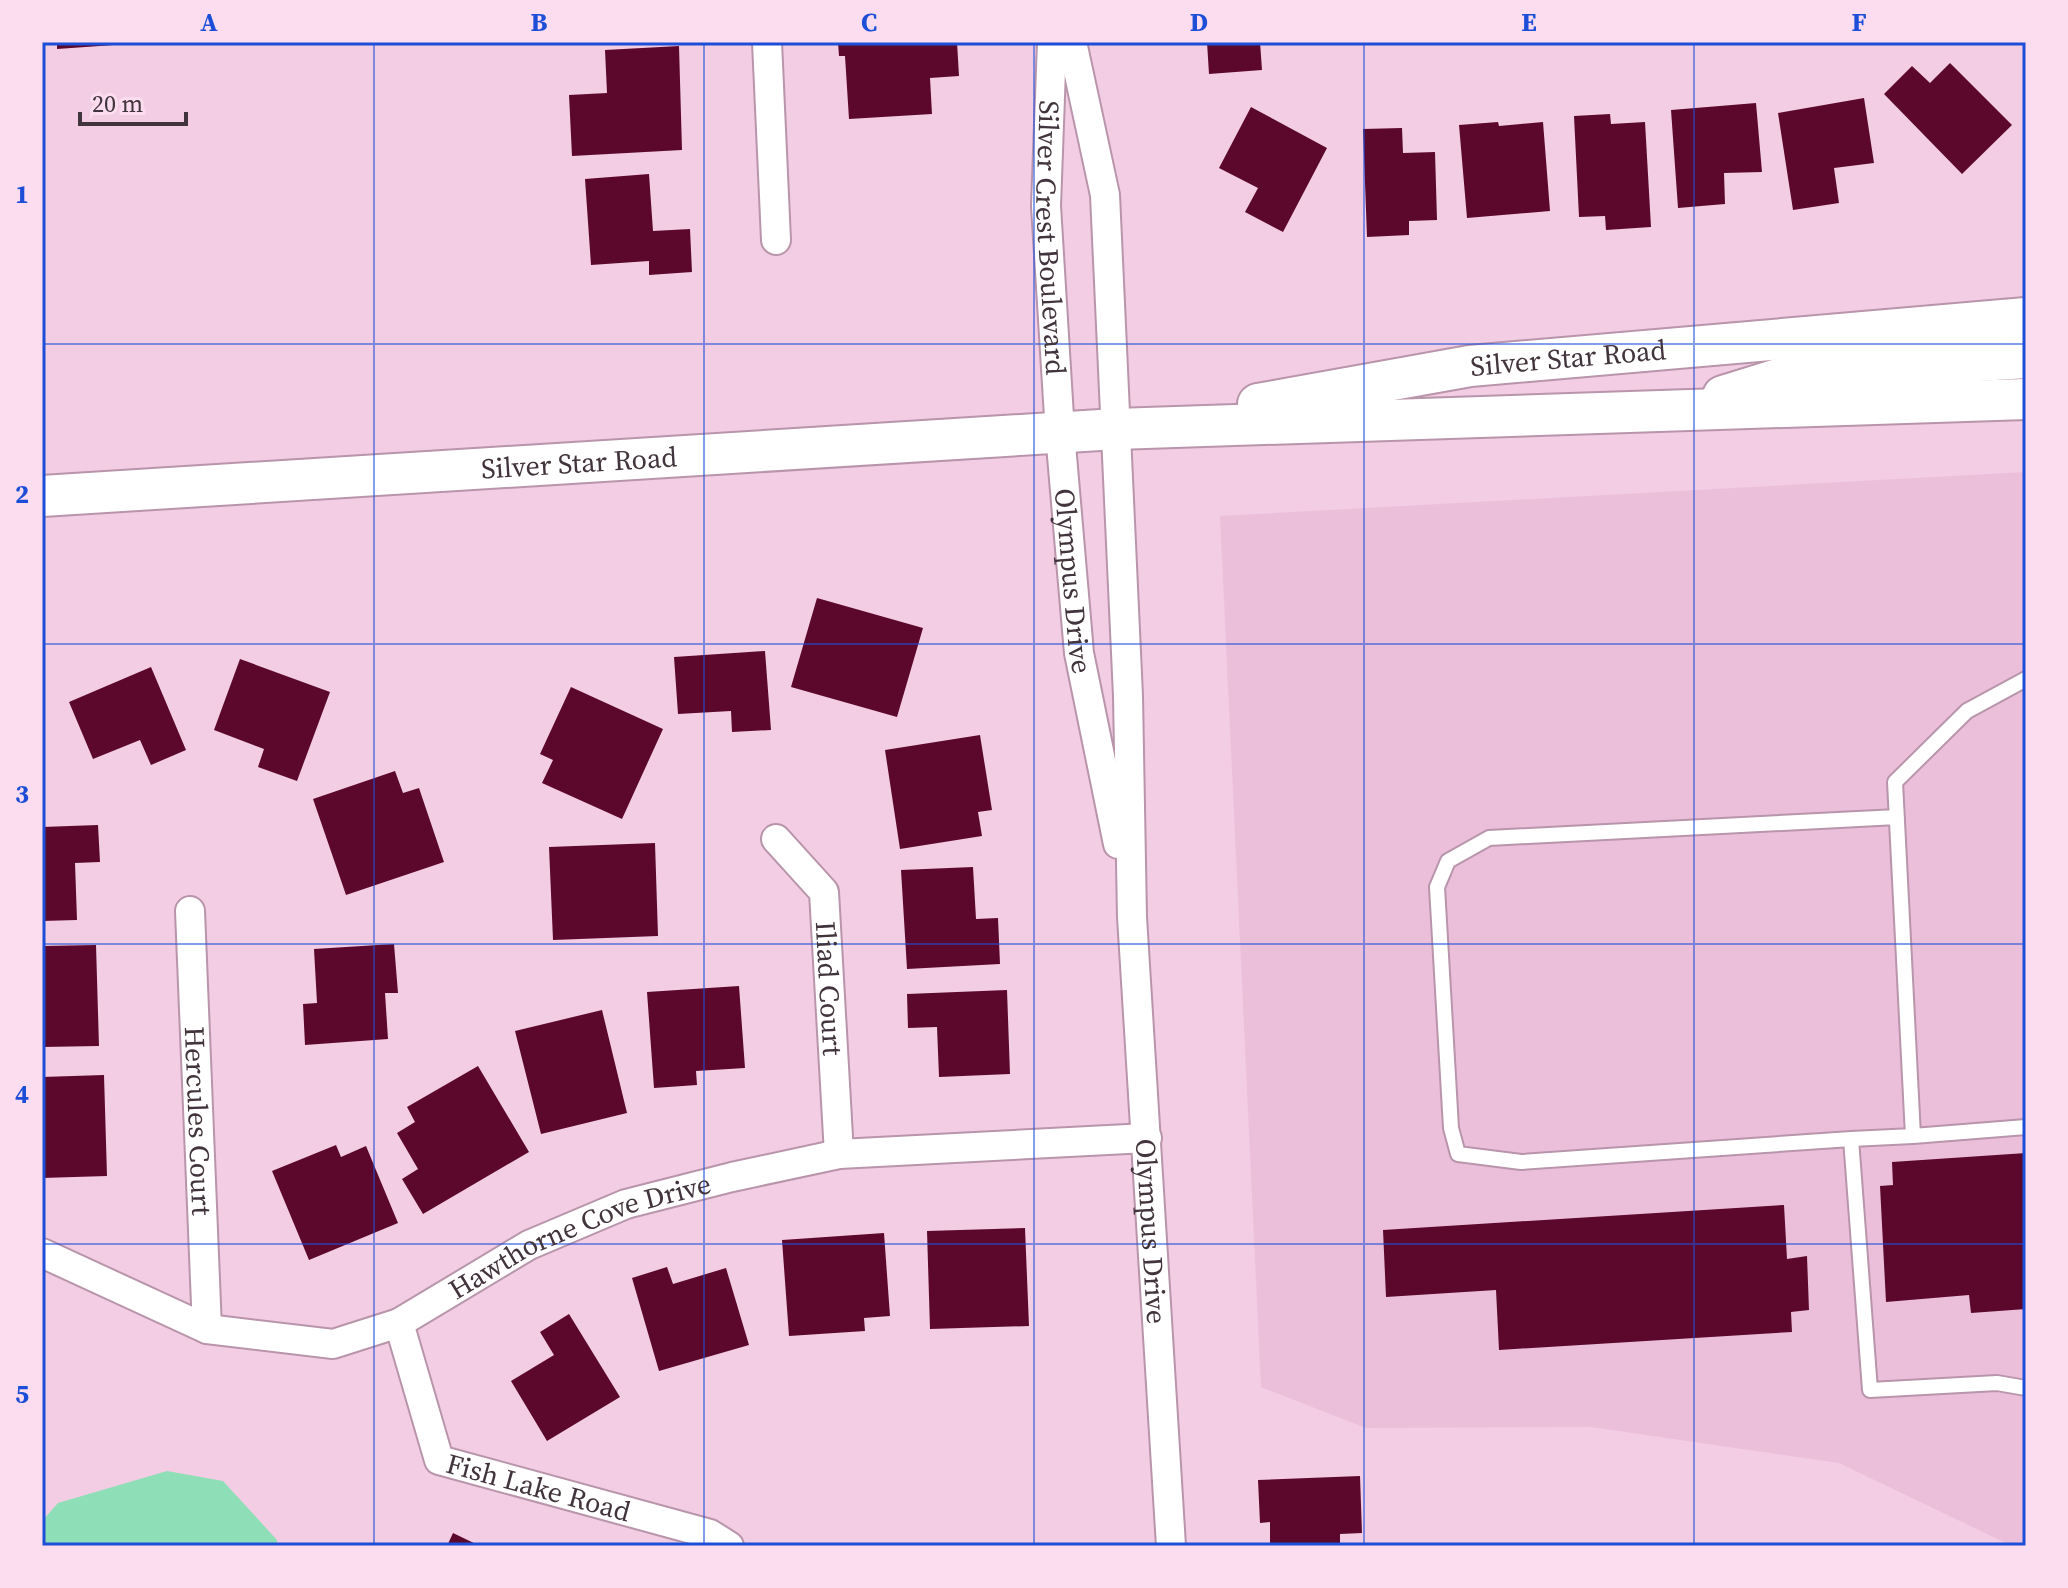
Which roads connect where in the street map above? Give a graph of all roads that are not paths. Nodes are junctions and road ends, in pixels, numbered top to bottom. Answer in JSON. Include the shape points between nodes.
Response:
{"nodes":[{"id":1,"x":767,"y":42,"type":"edge"},
{"id":2,"x":1052,"y":42,"type":"edge"},
{"id":3,"x":1072,"y":42,"type":"edge"},
{"id":4,"x":776,"y":240,"type":"dead end"},
{"id":5,"x":2026,"y":318,"type":"edge"},
{"id":6,"x":2026,"y":358,"type":"edge"},
{"id":7,"x":2026,"y":399,"type":"edge"},
{"id":8,"x":1678,"y":411,"type":"junction"},
{"id":9,"x":1116,"y":429,"type":"junction"},
{"id":10,"x":1060,"y":433,"type":"junction"},
{"id":11,"x":42,"y":496,"type":"edge"},
{"id":12,"x":2026,"y":679,"type":"edge"},
{"id":13,"x":1897,"y":817,"type":"junction"},
{"id":14,"x":776,"y":839,"type":"dead end"},
{"id":15,"x":190,"y":911,"type":"dead end"},
{"id":16,"x":1132,"y":917,"type":"junction"},
{"id":17,"x":2026,"y":1127,"type":"edge"},
{"id":18,"x":1913,"y":1136,"type":"junction"},
{"id":19,"x":1147,"y":1138,"type":"junction"},
{"id":20,"x":1851,"y":1139,"type":"junction"},
{"id":21,"x":839,"y":1154,"type":"junction"},
{"id":22,"x":42,"y":1253,"type":"edge"},
{"id":23,"x":399,"y":1323,"type":"junction"},
{"id":24,"x":207,"y":1329,"type":"junction"},
{"id":25,"x":2026,"y":1388,"type":"edge"},
{"id":26,"x":729,"y":1546,"type":"edge"},
{"id":27,"x":1171,"y":1546,"type":"edge"}],
"edges":[{"from":1,"to":4,"type":"street"},
{"from":2,"to":10,"type":"street","name":"Silver Crest Boulevard","via":[[1046,206]]},
{"from":3,"to":9,"type":"street","name":"Silver Crest Boulevard","via":[[1105,195]]},
{"from":5,"to":9,"type":"main road","name":"Silver Star Road","via":[[1470,366]]},
{"from":6,"to":8,"type":"main road","via":[[1801,372]]},
{"from":7,"to":8,"type":"main road","name":"Silver Star Road"},
{"from":8,"to":9,"type":"main road","name":"Silver Star Road"},
{"from":9,"to":10,"type":"main road","name":"Silver Star Road"},
{"from":9,"to":16,"type":"street","name":"Olympus Drive"},
{"from":10,"to":11,"type":"main road","name":"Silver Star Road"},
{"from":10,"to":16,"type":"street","name":"Olympus Drive","via":[[1079,653]]},
{"from":12,"to":13,"type":"lane","via":[[1967,711],[1895,782]]},
{"from":13,"to":18,"type":"lane"},
{"from":13,"to":20,"type":"lane","via":[[1489,838],[1448,861],[1437,887],[1451,1128],[1458,1154],[1521,1162]]},
{"from":14,"to":21,"type":"street","name":"Iliad Court","via":[[824,892]]},
{"from":15,"to":24,"type":"street","name":"Hercules Court"},
{"from":16,"to":19,"type":"street","name":"Olympus Drive"},
{"from":17,"to":18,"type":"lane"},
{"from":18,"to":20,"type":"lane"},
{"from":19,"to":21,"type":"street","name":"Hawthorne Cove Drive"},
{"from":19,"to":27,"type":"street","name":"Olympus Drive"},
{"from":20,"to":25,"type":"lane","via":[[1870,1390],[1997,1383]]},
{"from":21,"to":23,"type":"street","name":"Hawthorne Cove Drive","via":[[626,1204],[529,1245]]},
{"from":22,"to":24,"type":"street","name":"Hawthorne Cove Drive"},
{"from":23,"to":24,"type":"street","name":"Hawthorne Cove Drive","via":[[333,1344]]},
{"from":23,"to":26,"type":"street","name":"Fish Lake Road","via":[[439,1460],[710,1534]]}]}
